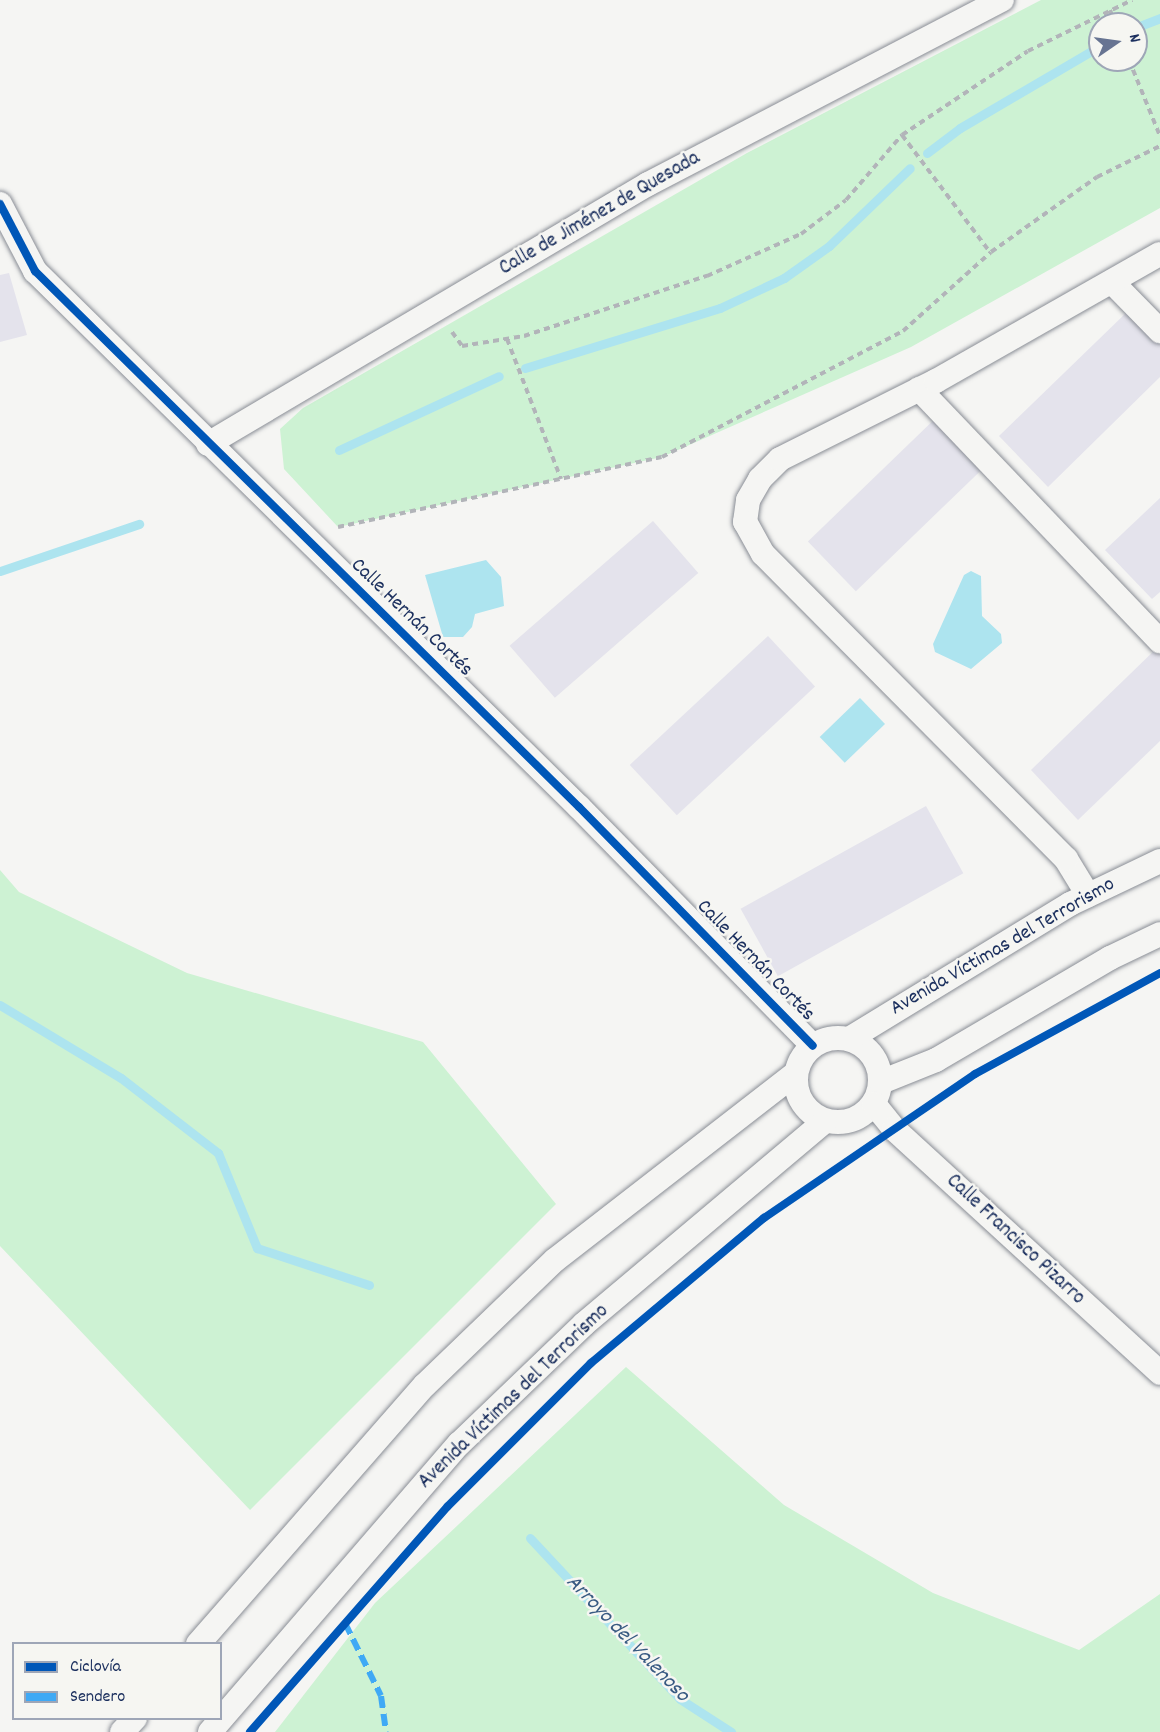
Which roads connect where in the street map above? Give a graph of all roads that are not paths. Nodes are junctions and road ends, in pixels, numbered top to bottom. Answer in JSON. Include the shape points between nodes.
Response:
{"nodes":[{"id":1,"x":1002,"y":0,"type":"edge"},
{"id":2,"x":0,"y":204,"type":"edge"},
{"id":3,"x":1160,"y":254,"type":"edge"},
{"id":4,"x":1112,"y":282,"type":"junction"},
{"id":5,"x":1160,"y":331,"type":"edge"},
{"id":6,"x":919,"y":389,"type":"junction"},
{"id":7,"x":207,"y":444,"type":"junction"},
{"id":8,"x":1160,"y":641,"type":"edge"},
{"id":9,"x":1160,"y":861,"type":"edge"},
{"id":10,"x":1088,"y":895,"type":"junction"},
{"id":11,"x":1160,"y":934,"type":"edge"},
{"id":12,"x":849,"y":1039,"type":"junction"},
{"id":13,"x":813,"y":1046,"type":"junction"},
{"id":14,"x":796,"y":1073,"type":"junction"},
{"id":15,"x":877,"y":1093,"type":"junction"},
{"id":16,"x":825,"y":1121,"type":"junction"},
{"id":17,"x":1160,"y":1373,"type":"edge"},
{"id":18,"x":200,"y":1642,"type":"edge"},
{"id":19,"x":222,"y":1718,"type":"edge"},
{"id":20,"x":134,"y":1720,"type":"edge"},
{"id":21,"x":220,"y":1720,"type":"edge"},
{"id":22,"x":122,"y":1732,"type":"edge"},
{"id":23,"x":210,"y":1732,"type":"edge"}],
"edges":[{"from":1,"to":7,"type":"street","name":"Calle de Jiménez de Quesada","via":[[648,184]]},
{"from":2,"to":7,"type":"street","name":"Calle Hernán Cortés","via":[[35,271]]},
{"from":3,"to":4,"type":"street"},
{"from":4,"to":5,"type":"street"},
{"from":4,"to":6,"type":"street"},
{"from":6,"to":8,"type":"street"},
{"from":6,"to":10,"type":"street","via":[[780,459],[760,479],[748,500],[745,522],[763,554],[1066,859]]},
{"from":7,"to":13,"type":"street","name":"Calle Hernán Cortés","via":[[579,807]]},
{"from":9,"to":10,"type":"street","name":"Avenida Víctimas del Terrorismo"},
{"from":10,"to":12,"type":"street","name":"Avenida Víctimas del Terrorismo"},
{"from":11,"to":15,"type":"street","via":[[1110,958]]},
{"from":12,"to":13,"type":"street","via":[[830,1039]]},
{"from":12,"to":15,"type":"street","via":[[866,1047],[877,1063]]},
{"from":13,"to":14,"type":"street"},
{"from":14,"to":16,"type":"street","via":[[798,1093],[808,1110]]},
{"from":14,"to":18,"type":"street","via":[[555,1260],[425,1385]]},
{"from":15,"to":16,"type":"street","via":[[860,1117],[843,1123]]},
{"from":15,"to":17,"type":"street","name":"Calle Francisco Pizarro","via":[[894,1129]]},
{"from":16,"to":19,"type":"street","name":"Avenida Víctimas del Terrorismo","via":[[584,1324],[459,1444]]},
{"from":20,"to":22,"type":"street"},
{"from":21,"to":23,"type":"street","name":"Avenida Víctimas del Terrorismo"}]}
